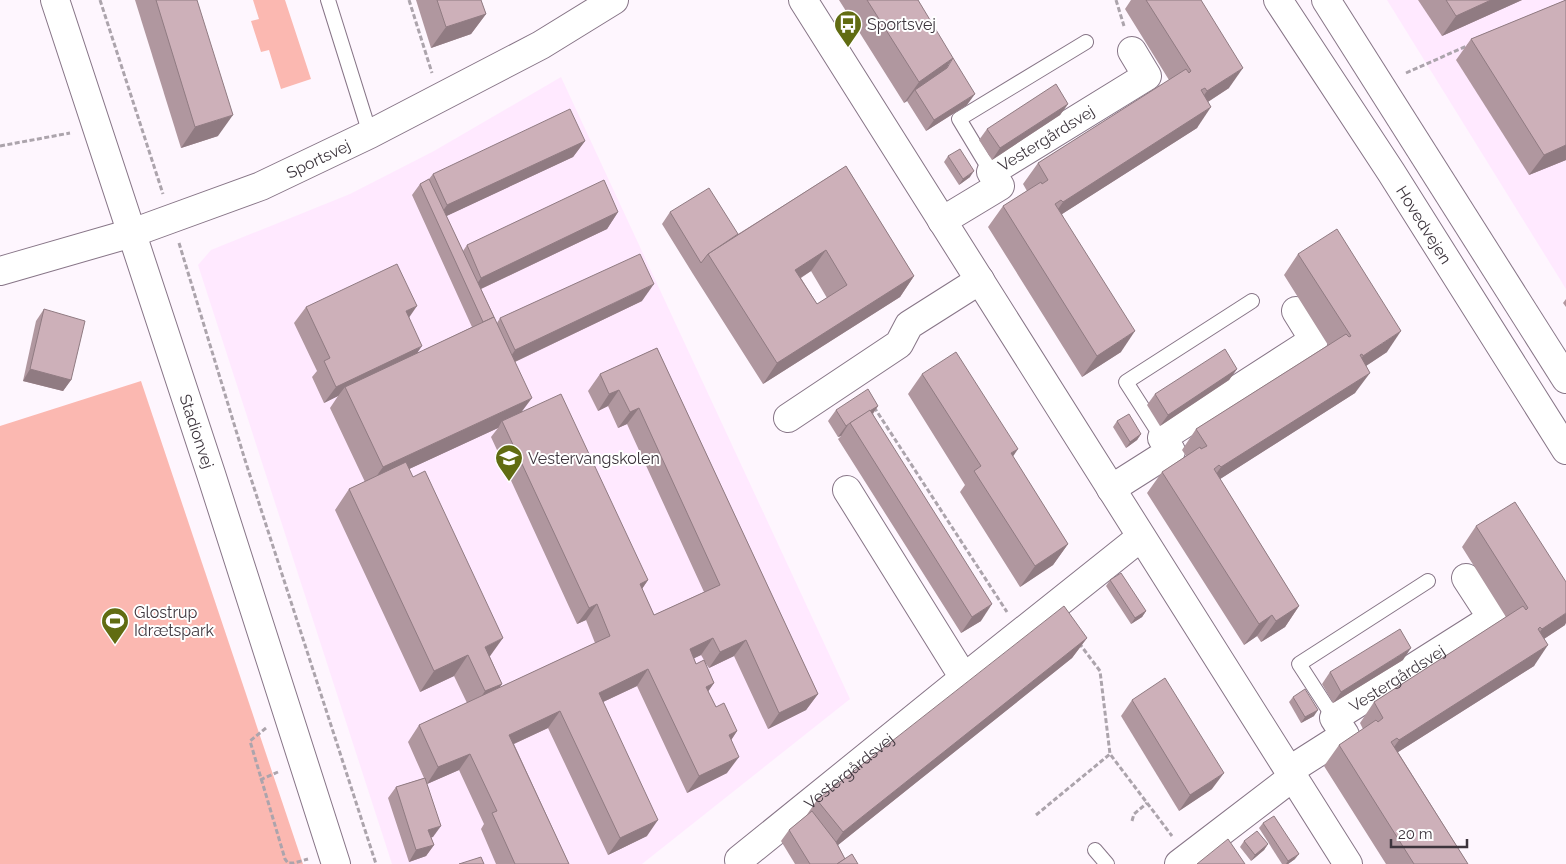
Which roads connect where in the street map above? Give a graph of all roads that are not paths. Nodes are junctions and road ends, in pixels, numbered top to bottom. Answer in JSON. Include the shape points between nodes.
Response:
{"nodes":[{"id":1,"x":55,"y":0,"type":"edge"},
{"id":2,"x":328,"y":0,"type":"edge"},
{"id":3,"x":614,"y":0,"type":"edge"},
{"id":4,"x":803,"y":0,"type":"edge"},
{"id":5,"x":1278,"y":0,"type":"edge"},
{"id":6,"x":1326,"y":0,"type":"edge"},
{"id":7,"x":1086,"y":42,"type":"dead end"},
{"id":8,"x":1132,"y":51,"type":"dead end"},
{"id":9,"x":370,"y":134,"type":"junction"},
{"id":10,"x":991,"y":172,"type":"junction"},
{"id":11,"x":942,"y":221,"type":"junction"},
{"id":12,"x":132,"y":233,"type":"junction"},
{"id":13,"x":0,"y":272,"type":"edge"},
{"id":14,"x":980,"y":280,"type":"junction"},
{"id":15,"x":1252,"y":301,"type":"dead end"},
{"id":16,"x":1296,"y":311,"type":"dead end"},
{"id":17,"x":1566,"y":379,"type":"edge"},
{"id":18,"x":788,"y":418,"type":"dead end"},
{"id":19,"x":1162,"y":438,"type":"junction"},
{"id":20,"x":1566,"y":450,"type":"edge"},
{"id":21,"x":846,"y":490,"type":"dead end"},
{"id":22,"x":1111,"y":490,"type":"junction"},
{"id":23,"x":1141,"y":537,"type":"junction"},
{"id":24,"x":1466,"y":578,"type":"dead end"},
{"id":25,"x":1428,"y":581,"type":"dead end"},
{"id":26,"x":964,"y":678,"type":"junction"},
{"id":27,"x":1334,"y":718,"type":"junction"},
{"id":28,"x":1292,"y":773,"type":"junction"},
{"id":29,"x":1095,"y":850,"type":"dead end"},
{"id":30,"x":1184,"y":860,"type":"edge"},
{"id":31,"x":336,"y":864,"type":"edge"},
{"id":32,"x":741,"y":864,"type":"edge"},
{"id":33,"x":1107,"y":864,"type":"edge"},
{"id":34,"x":1348,"y":864,"type":"edge"}],
"edges":[{"from":1,"to":12,"type":"street","name":"Stadionvej"},
{"from":2,"to":9,"type":"lane"},
{"from":3,"to":9,"type":"street","name":"Sportsvej","via":[[541,45]]},
{"from":4,"to":11,"type":"street"},
{"from":5,"to":20,"type":"street","name":"Hovedvejen"},
{"from":6,"to":17,"type":"street"},
{"from":7,"to":10,"type":"lane","via":[[959,119]]},
{"from":8,"to":10,"type":"street","name":"Vestergårdsvej","via":[[1147,76]]},
{"from":9,"to":12,"type":"street","name":"Sportsvej","via":[[261,186]]},
{"from":10,"to":11,"type":"street","name":"Vestergårdsvej","via":[[1000,186]]},
{"from":11,"to":14,"type":"street"},
{"from":12,"to":13,"type":"street","name":"Sportsvej"},
{"from":12,"to":31,"type":"street","name":"Stadionvej"},
{"from":14,"to":18,"type":"street","via":[[909,325],[899,344]]},
{"from":14,"to":22,"type":"street"},
{"from":15,"to":19,"type":"lane","via":[[1126,382]]},
{"from":16,"to":19,"type":"street","via":[[1314,340]]},
{"from":19,"to":22,"type":"street","via":[[1171,451]]},
{"from":21,"to":26,"type":"street"},
{"from":22,"to":23,"type":"street"},
{"from":23,"to":26,"type":"street","name":"Vestergårdsvej"},
{"from":23,"to":28,"type":"street"},
{"from":24,"to":27,"type":"street","name":"Vestergårdsvej","via":[[1492,618]]},
{"from":25,"to":27,"type":"lane","via":[[1299,664]]},
{"from":26,"to":32,"type":"street","name":"Vestergårdsvej","via":[[739,860]]},
{"from":27,"to":28,"type":"street","name":"Vestergårdsvej","via":[[1345,735]]},
{"from":28,"to":30,"type":"street","name":"Vestergårdsvej"},
{"from":28,"to":34,"type":"street"},
{"from":29,"to":33,"type":"lane"}]}
